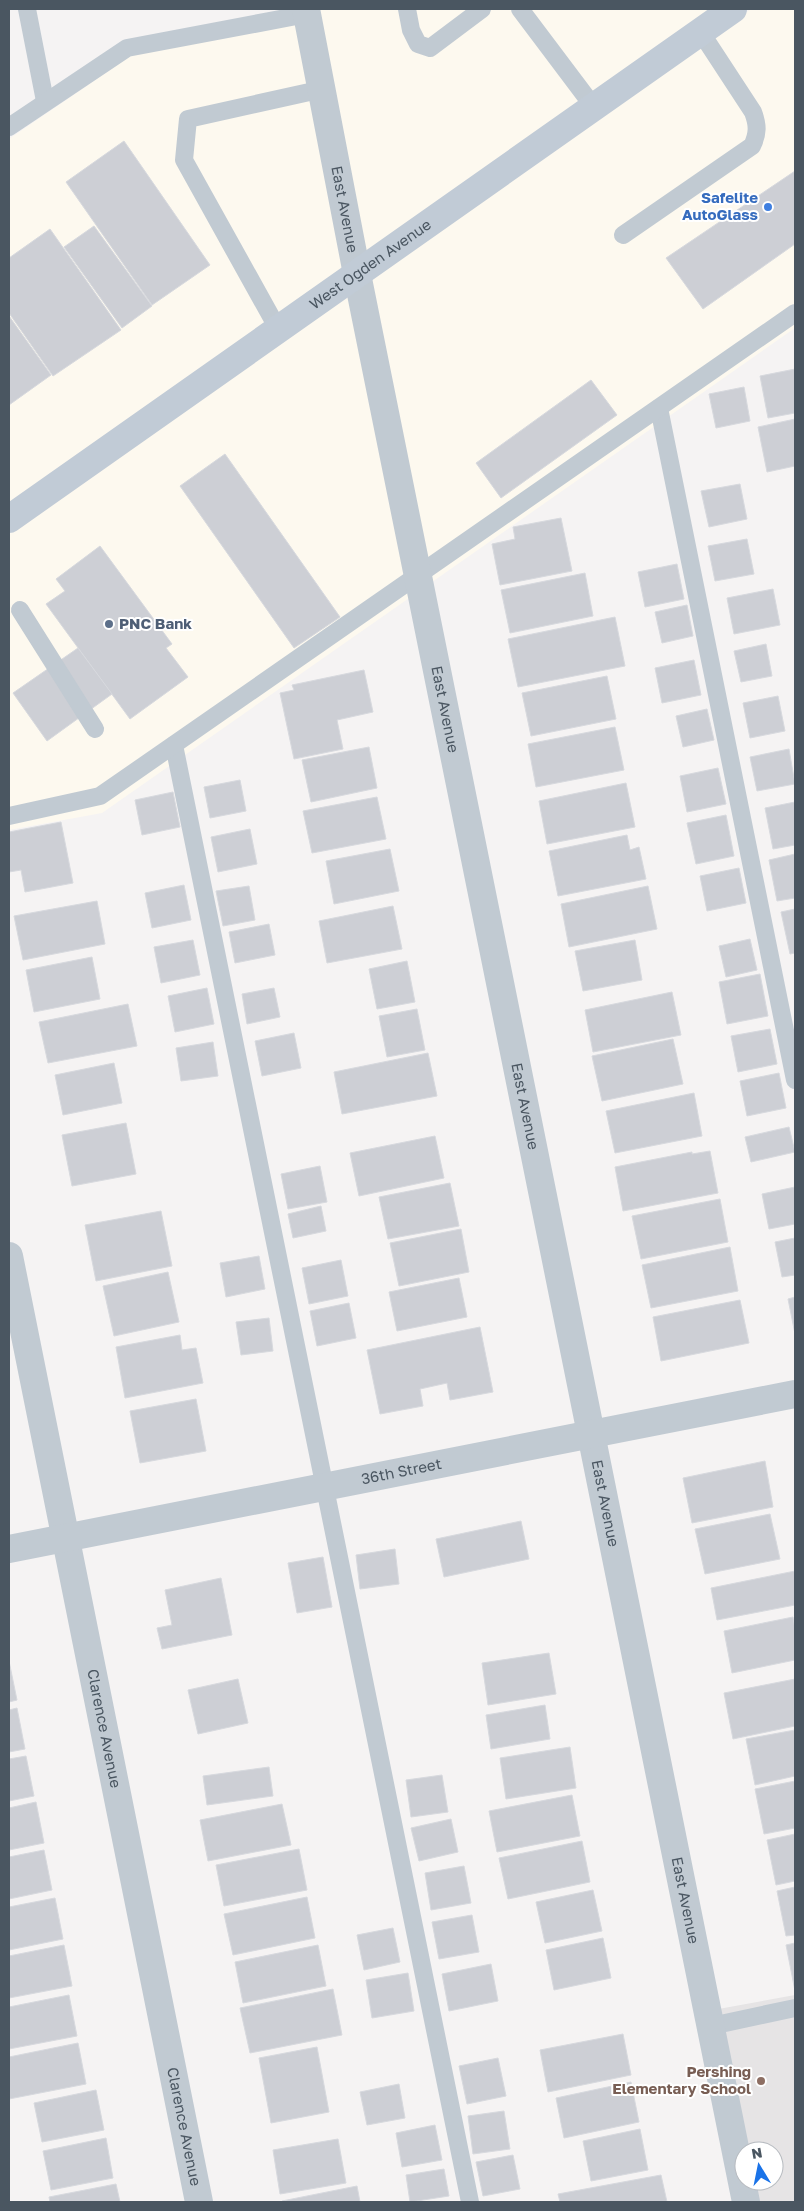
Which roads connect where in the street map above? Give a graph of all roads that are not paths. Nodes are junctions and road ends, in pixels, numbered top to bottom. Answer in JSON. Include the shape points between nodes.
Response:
{"nodes":[{"id":1,"x":27,"y":9,"type":"edge"},
{"id":2,"x":407,"y":9,"type":"edge"},
{"id":3,"x":482,"y":9,"type":"edge"},
{"id":4,"x":520,"y":9,"type":"edge"},
{"id":5,"x":733,"y":9,"type":"edge"},
{"id":6,"x":307,"y":11,"type":"edge"},
{"id":7,"x":700,"y":31,"type":"junction"},
{"id":8,"x":322,"y":89,"type":"junction"},
{"id":9,"x":45,"y":101,"type":"junction"},
{"id":10,"x":593,"y":106,"type":"junction"},
{"id":11,"x":9,"y":127,"type":"edge"},
{"id":12,"x":622,"y":235,"type":"dead end"},
{"id":13,"x":357,"y":274,"type":"junction"},
{"id":14,"x":795,"y":314,"type":"edge"},
{"id":15,"x":278,"y":329,"type":"junction"},
{"id":16,"x":658,"y":408,"type":"junction"},
{"id":17,"x":9,"y":519,"type":"edge"},
{"id":18,"x":419,"y":575,"type":"junction"},
{"id":19,"x":20,"y":610,"type":"dead end"},
{"id":20,"x":95,"y":729,"type":"dead end"},
{"id":21,"x":174,"y":745,"type":"junction"},
{"id":22,"x":9,"y":816,"type":"edge"},
{"id":23,"x":795,"y":1080,"type":"edge"},
{"id":24,"x":9,"y":1256,"type":"edge"},
{"id":25,"x":795,"y":1394,"type":"edge"},
{"id":26,"x":592,"y":1434,"type":"junction"},
{"id":27,"x":324,"y":1487,"type":"junction"},
{"id":28,"x":64,"y":1538,"type":"junction"},
{"id":29,"x":9,"y":1549,"type":"edge"},
{"id":30,"x":795,"y":2008,"type":"edge"},
{"id":31,"x":710,"y":2026,"type":"junction"},
{"id":32,"x":198,"y":2202,"type":"edge"},
{"id":33,"x":470,"y":2202,"type":"edge"},
{"id":34,"x":746,"y":2202,"type":"edge"}],
"edges":[{"from":1,"to":9,"type":"lane"},
{"from":2,"to":3,"type":"lane","via":[[418,44],[430,48]]},
{"from":4,"to":10,"type":"lane"},
{"from":5,"to":7,"type":"main road","name":"West Ogden Avenue"},
{"from":6,"to":8,"type":"street","name":"East Avenue"},
{"from":6,"to":9,"type":"lane","via":[[127,48]]},
{"from":7,"to":10,"type":"main road","name":"West Ogden Avenue"},
{"from":7,"to":12,"type":"lane","via":[[753,112],[758,125],[757,137],[752,146]]},
{"from":8,"to":13,"type":"street","name":"East Avenue"},
{"from":8,"to":15,"type":"lane","via":[[188,119],[184,160]]},
{"from":9,"to":11,"type":"lane"},
{"from":10,"to":13,"type":"main road","name":"West Ogden Avenue"},
{"from":13,"to":15,"type":"main road","name":"West Ogden Avenue"},
{"from":13,"to":18,"type":"street","name":"East Avenue"},
{"from":14,"to":16,"type":"lane"},
{"from":15,"to":17,"type":"main road","name":"West Ogden Avenue"},
{"from":16,"to":18,"type":"lane"},
{"from":16,"to":23,"type":"lane"},
{"from":18,"to":21,"type":"lane"},
{"from":18,"to":26,"type":"street","name":"East Avenue"},
{"from":19,"to":20,"type":"lane"},
{"from":21,"to":22,"type":"lane","via":[[100,796]]},
{"from":21,"to":27,"type":"lane"},
{"from":24,"to":28,"type":"street","name":"Clarence Avenue"},
{"from":25,"to":26,"type":"street","name":"36th Street"},
{"from":26,"to":27,"type":"street","name":"36th Street"},
{"from":26,"to":31,"type":"street","name":"East Avenue"},
{"from":27,"to":28,"type":"street","name":"36th Street"},
{"from":27,"to":33,"type":"lane"},
{"from":28,"to":29,"type":"street","name":"36th Street"},
{"from":28,"to":32,"type":"street","name":"Clarence Avenue"},
{"from":30,"to":31,"type":"lane"},
{"from":31,"to":34,"type":"street","name":"East Avenue"}]}
